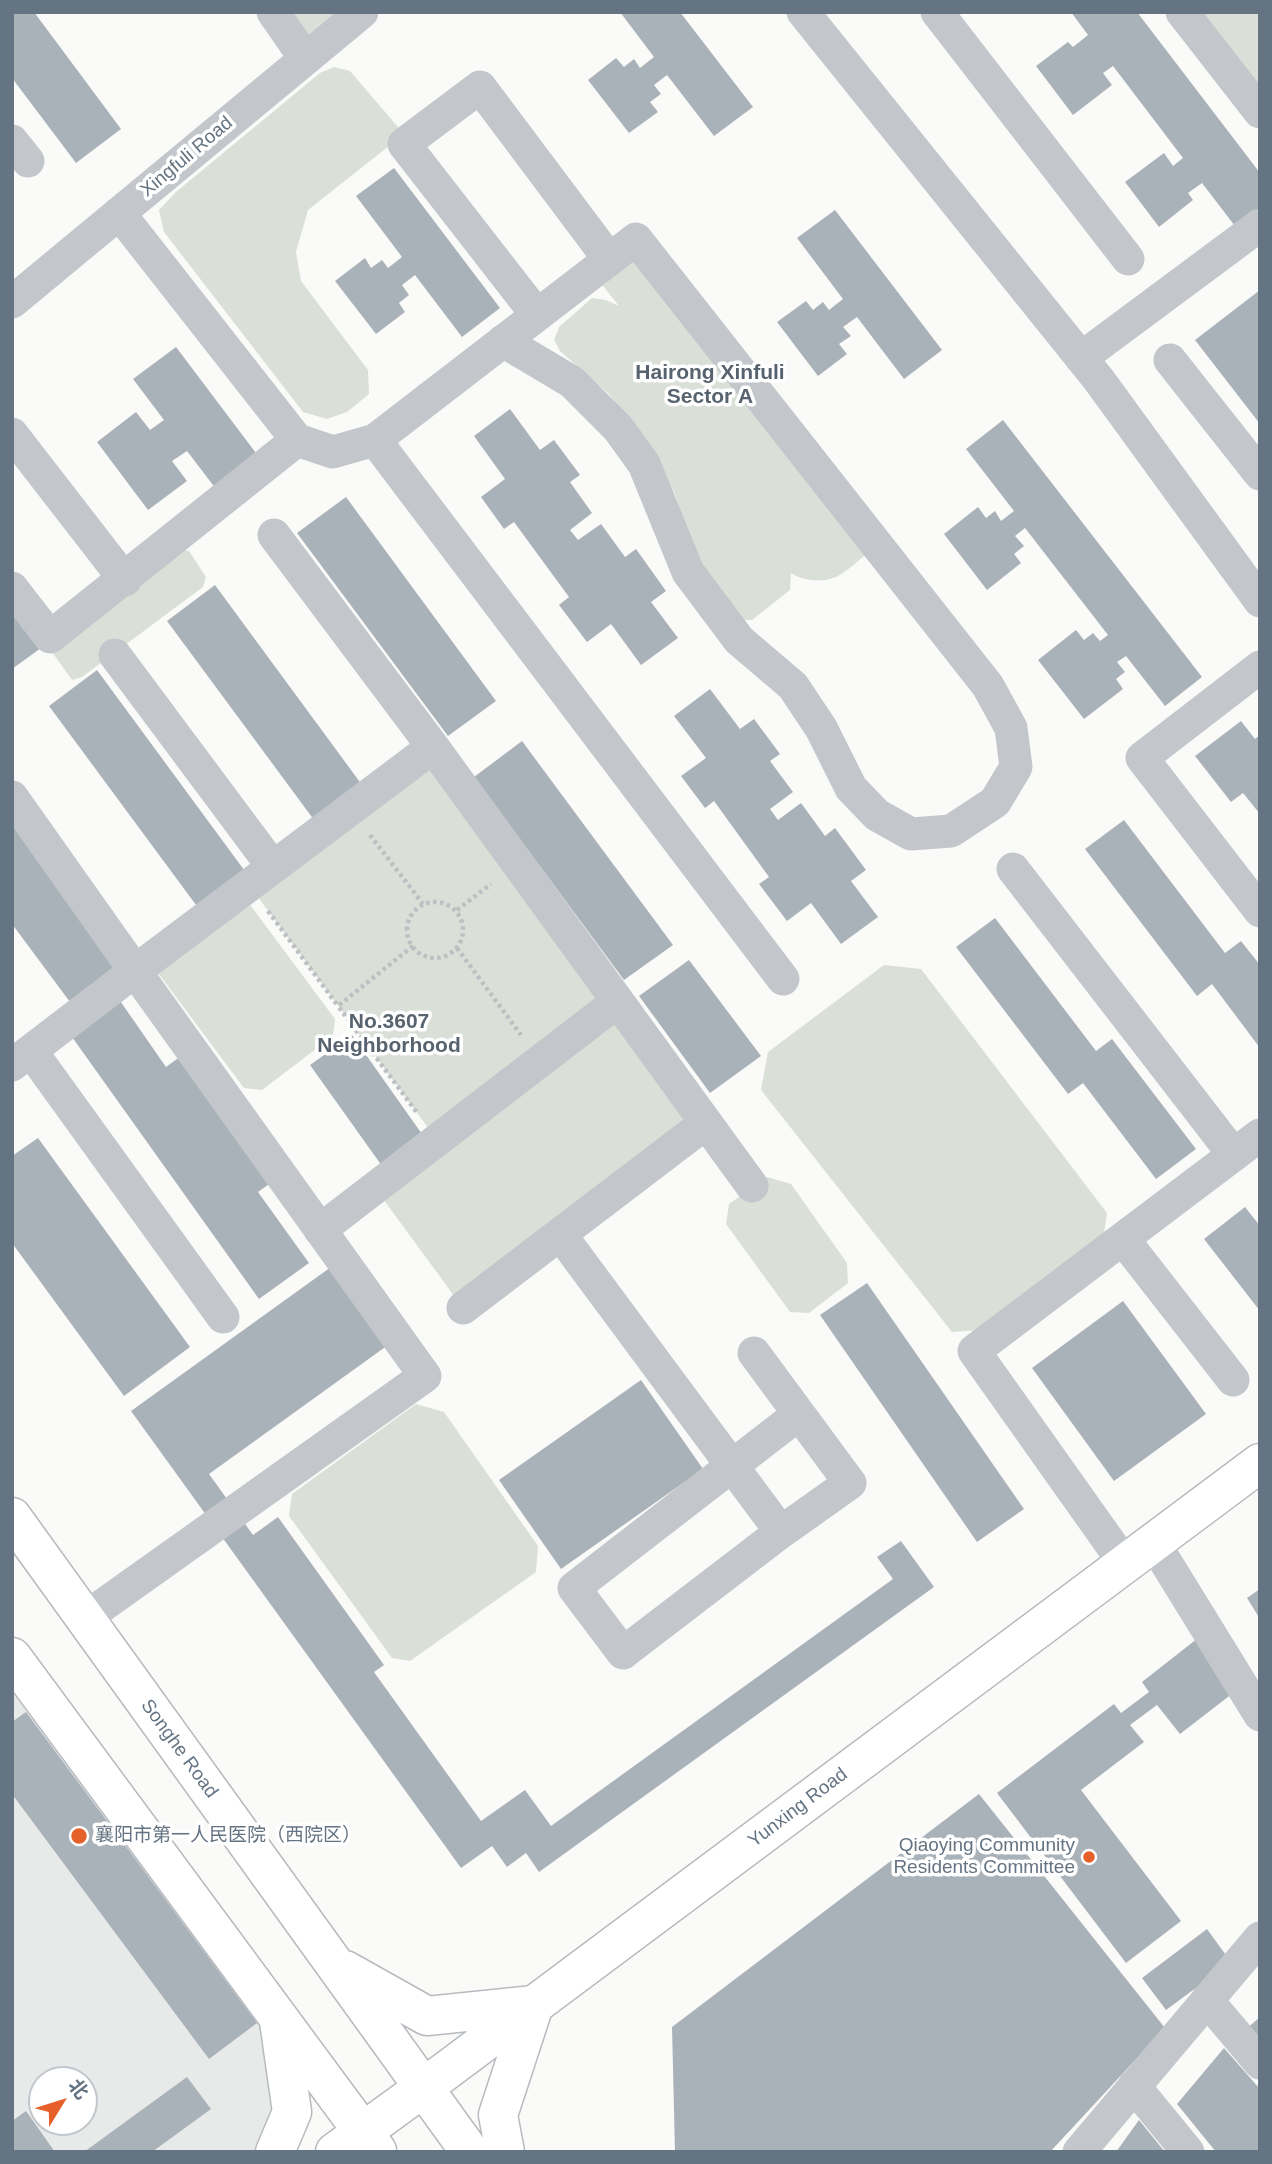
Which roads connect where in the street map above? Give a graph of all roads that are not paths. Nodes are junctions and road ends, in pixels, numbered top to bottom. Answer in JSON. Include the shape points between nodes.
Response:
{"nodes":[{"id":1,"x":273,"y":12,"type":"edge"},
{"id":2,"x":362,"y":12,"type":"edge"},
{"id":3,"x":803,"y":12,"type":"edge"},
{"id":4,"x":937,"y":12,"type":"edge"},
{"id":5,"x":1182,"y":12,"type":"edge"},
{"id":6,"x":305,"y":58,"type":"junction"},
{"id":7,"x":1260,"y":112,"type":"edge"},
{"id":8,"x":119,"y":213,"type":"junction"},
{"id":9,"x":1260,"y":225,"type":"edge"},
{"id":10,"x":609,"y":259,"type":"junction"},
{"id":11,"x":1128,"y":259,"type":"dead end"},
{"id":12,"x":12,"y":302,"type":"edge"},
{"id":13,"x":537,"y":315,"type":"junction"},
{"id":14,"x":503,"y":341,"type":"junction"},
{"id":15,"x":1082,"y":358,"type":"junction"},
{"id":16,"x":1170,"y":360,"type":"dead end"},
{"id":17,"x":12,"y":434,"type":"edge"},
{"id":18,"x":297,"y":440,"type":"junction"},
{"id":19,"x":375,"y":440,"type":"junction"},
{"id":20,"x":1260,"y":474,"type":"edge"},
{"id":21,"x":274,"y":535,"type":"dead end"},
{"id":22,"x":125,"y":580,"type":"junction"},
{"id":23,"x":12,"y":588,"type":"edge"},
{"id":24,"x":1260,"y":600,"type":"edge"},
{"id":25,"x":115,"y":655,"type":"dead end"},
{"id":26,"x":1260,"y":667,"type":"edge"},
{"id":27,"x":433,"y":747,"type":"junction"},
{"id":28,"x":12,"y":797,"type":"edge"},
{"id":29,"x":1013,"y":869,"type":"dead end"},
{"id":30,"x":261,"y":876,"type":"junction"},
{"id":31,"x":1260,"y":911,"type":"edge"},
{"id":32,"x":135,"y":971,"type":"junction"},
{"id":33,"x":783,"y":979,"type":"dead end"},
{"id":34,"x":617,"y":1002,"type":"junction"},
{"id":35,"x":22,"y":1058,"type":"edge"},
{"id":36,"x":706,"y":1123,"type":"junction"},
{"id":37,"x":1251,"y":1147,"type":"edge"},
{"id":38,"x":752,"y":1186,"type":"dead end"},
{"id":39,"x":320,"y":1230,"type":"junction"},
{"id":40,"x":560,"y":1234,"type":"junction"},
{"id":41,"x":1123,"y":1239,"type":"junction"},
{"id":42,"x":463,"y":1308,"type":"dead end"},
{"id":43,"x":223,"y":1317,"type":"dead end"},
{"id":44,"x":754,"y":1353,"type":"dead end"},
{"id":45,"x":1233,"y":1380,"type":"dead end"},
{"id":46,"x":799,"y":1414,"type":"junction"},
{"id":47,"x":1260,"y":1464,"type":"edge"},
{"id":48,"x":733,"y":1466,"type":"junction"},
{"id":49,"x":12,"y":1517,"type":"edge"},
{"id":50,"x":781,"y":1532,"type":"junction"},
{"id":51,"x":1140,"y":1553,"type":"junction"},
{"id":52,"x":85,"y":1618,"type":"junction"},
{"id":53,"x":12,"y":1657,"type":"edge"},
{"id":54,"x":1260,"y":1715,"type":"edge"},
{"id":55,"x":1260,"y":1938,"type":"edge"},
{"id":56,"x":334,"y":1964,"type":"junction"},
{"id":57,"x":1207,"y":2000,"type":"junction"},
{"id":58,"x":534,"y":2005,"type":"junction"},
{"id":59,"x":278,"y":2015,"type":"junction"},
{"id":60,"x":1260,"y":2063,"type":"edge"},
{"id":61,"x":1134,"y":2086,"type":"junction"},
{"id":62,"x":423,"y":2088,"type":"junction"},
{"id":63,"x":359,"y":2145,"type":"edge"},
{"id":64,"x":275,"y":2152,"type":"edge"},
{"id":65,"x":470,"y":2152,"type":"edge"},
{"id":66,"x":505,"y":2152,"type":"edge"},
{"id":67,"x":1079,"y":2152,"type":"edge"},
{"id":68,"x":1188,"y":2152,"type":"edge"}],
"edges":[{"from":1,"to":6,"type":"street"},
{"from":2,"to":6,"type":"street","name":"Xingfuli Road"},
{"from":3,"to":15,"type":"street"},
{"from":4,"to":11,"type":"street"},
{"from":5,"to":7,"type":"street"},
{"from":6,"to":8,"type":"street","name":"Xingfuli Road"},
{"from":8,"to":12,"type":"street","name":"Xingfuli Road"},
{"from":8,"to":18,"type":"street"},
{"from":9,"to":15,"type":"street"},
{"from":10,"to":13,"type":"street"},
{"from":10,"to":13,"type":"street","via":[[480,86],[404,144]]},
{"from":10,"to":14,"type":"street","via":[[636,239],[988,686],[1011,728],[1016,766],[995,802],[951,831],[911,834],[877,815],[850,788],[821,728],[793,686],[739,640],[688,572],[644,464],[618,428],[572,382]]},
{"from":13,"to":14,"type":"street"},
{"from":14,"to":19,"type":"street"},
{"from":15,"to":24,"type":"street"},
{"from":16,"to":20,"type":"street"},
{"from":17,"to":22,"type":"street"},
{"from":18,"to":19,"type":"street","via":[[333,452]]},
{"from":18,"to":22,"type":"street"},
{"from":19,"to":33,"type":"street"},
{"from":21,"to":27,"type":"street"},
{"from":22,"to":23,"type":"street","via":[[50,637]]},
{"from":25,"to":30,"type":"street"},
{"from":26,"to":31,"type":"street","via":[[1142,758]]},
{"from":27,"to":30,"type":"street"},
{"from":27,"to":34,"type":"street"},
{"from":28,"to":32,"type":"street"},
{"from":29,"to":37,"type":"street"},
{"from":30,"to":32,"type":"street"},
{"from":32,"to":35,"type":"street"},
{"from":32,"to":39,"type":"street"},
{"from":34,"to":36,"type":"street"},
{"from":34,"to":39,"type":"street"},
{"from":35,"to":43,"type":"street"},
{"from":36,"to":38,"type":"street"},
{"from":36,"to":40,"type":"street"},
{"from":37,"to":41,"type":"street"},
{"from":39,"to":52,"type":"street","via":[[425,1376]]},
{"from":40,"to":42,"type":"street"},
{"from":40,"to":48,"type":"street"},
{"from":41,"to":45,"type":"street"},
{"from":41,"to":51,"type":"street","via":[[974,1351]]},
{"from":44,"to":46,"type":"street"},
{"from":46,"to":48,"type":"street"},
{"from":46,"to":50,"type":"street","via":[[850,1483]]},
{"from":47,"to":51,"type":"main road","name":"Yunxing Road"},
{"from":48,"to":50,"type":"street"},
{"from":48,"to":50,"type":"street","via":[[574,1588],[623,1653]]},
{"from":49,"to":52,"type":"main road","name":"Songhe Road"},
{"from":51,"to":54,"type":"street"},
{"from":51,"to":58,"type":"main road","name":"Yunxing Road"},
{"from":52,"to":56,"type":"main road","name":"Songhe Road"},
{"from":53,"to":59,"type":"main road"},
{"from":55,"to":57,"type":"street"},
{"from":56,"to":58,"type":"main road","via":[[427,2016]]},
{"from":56,"to":62,"type":"main road","name":"Songhe Road"},
{"from":57,"to":60,"type":"street"},
{"from":57,"to":61,"type":"street"},
{"from":58,"to":62,"type":"main road","name":"Yunxing Road"},
{"from":58,"to":66,"type":"main road","via":[[498,2115]]},
{"from":59,"to":63,"type":"main road"},
{"from":59,"to":64,"type":"main road","via":[[292,2112]]},
{"from":61,"to":67,"type":"street"},
{"from":61,"to":68,"type":"street"},
{"from":62,"to":63,"type":"main road","name":"Yunxing Road"},
{"from":62,"to":65,"type":"main road","name":"Songhe Road"}]}
